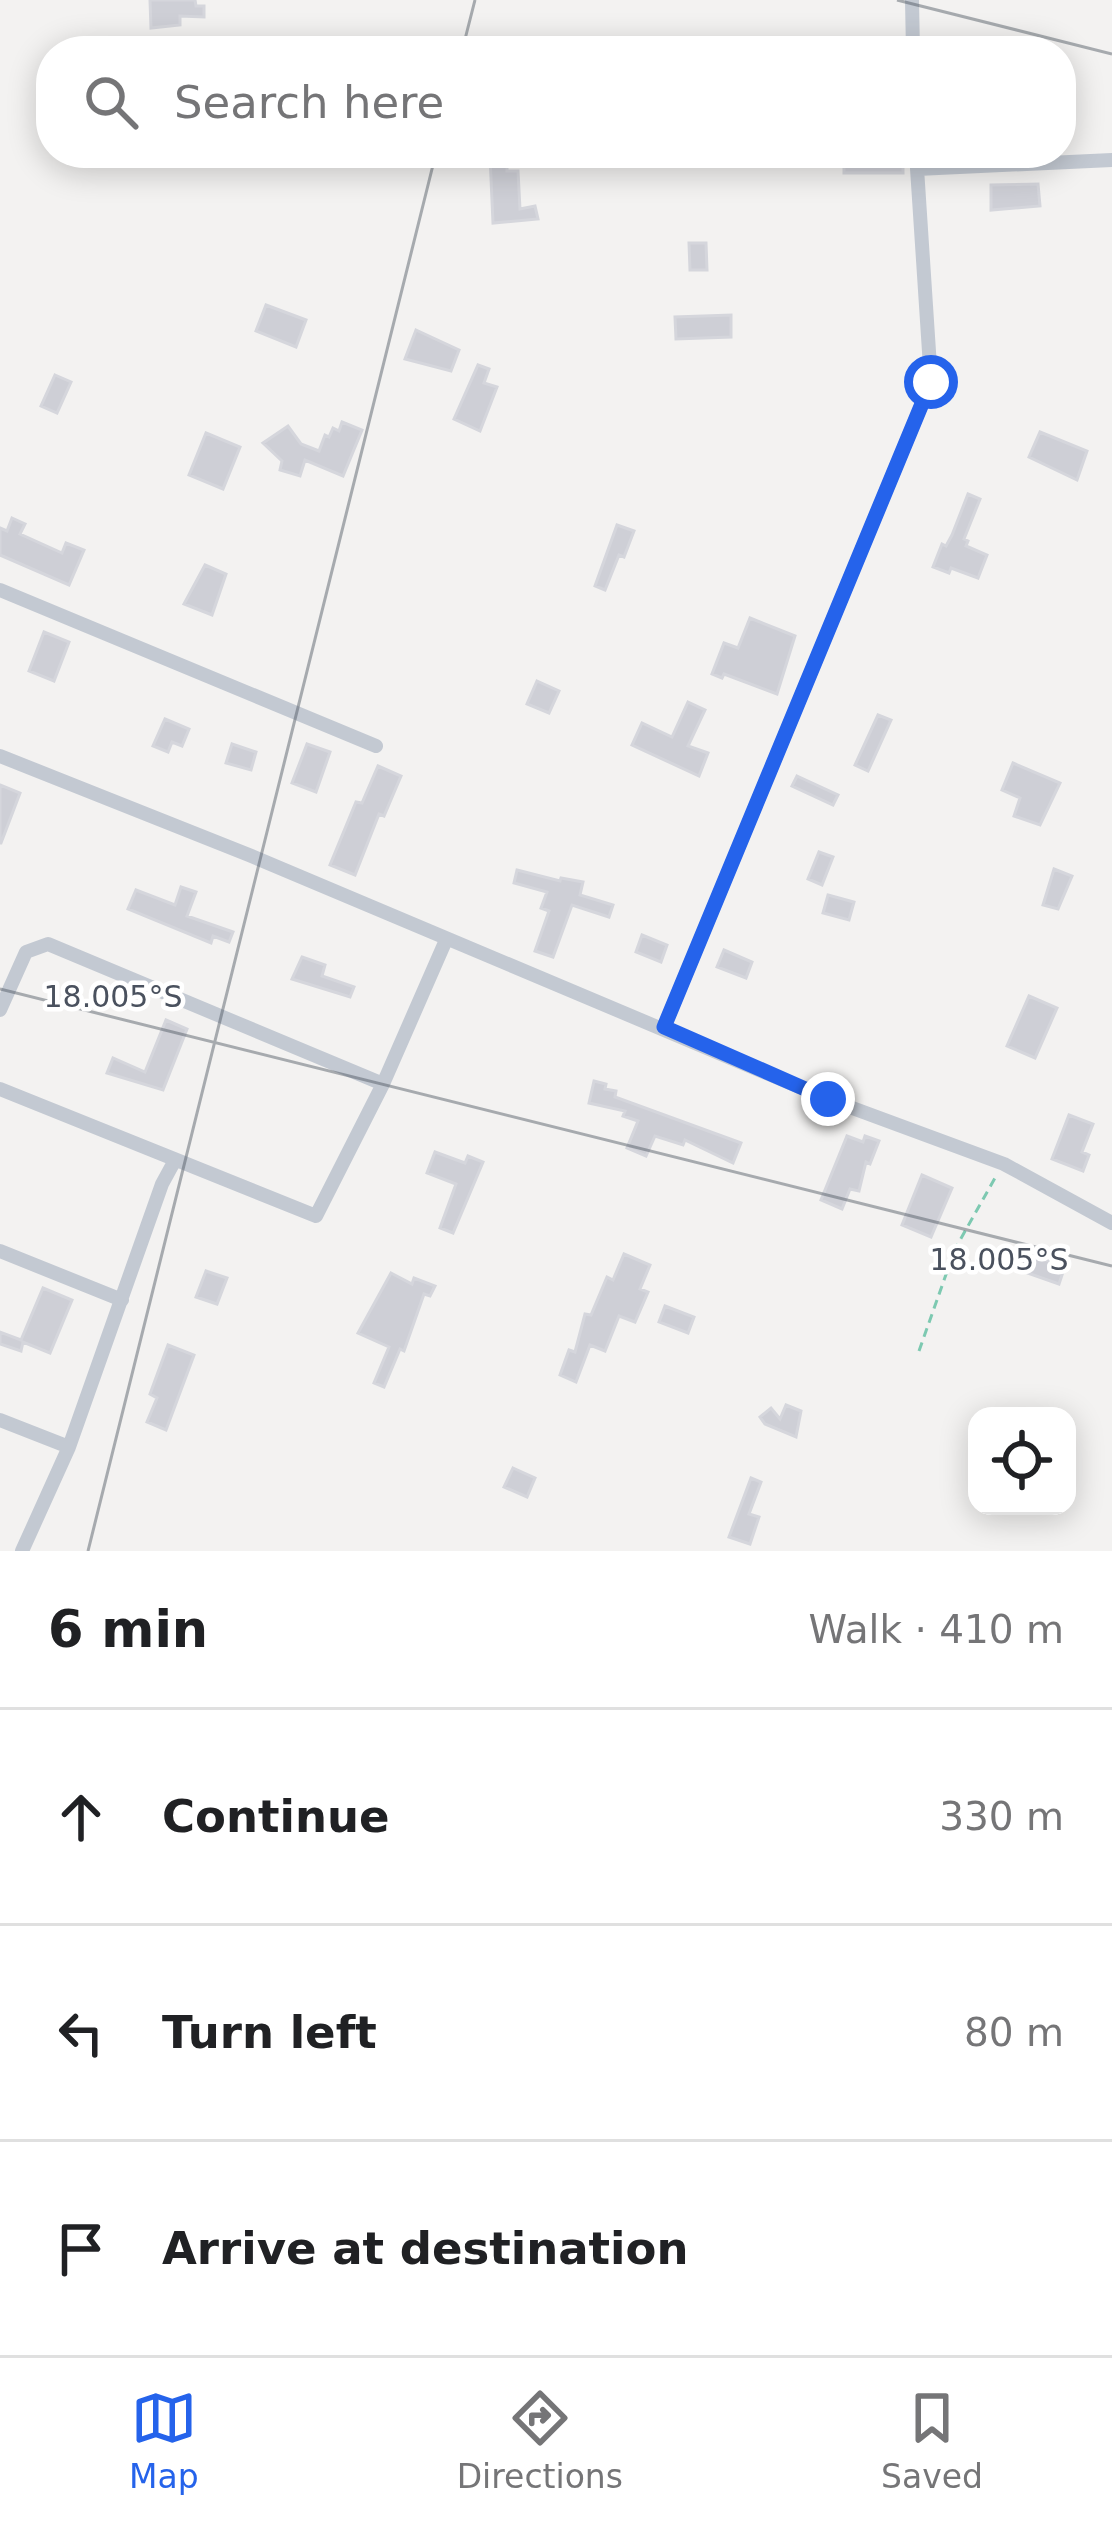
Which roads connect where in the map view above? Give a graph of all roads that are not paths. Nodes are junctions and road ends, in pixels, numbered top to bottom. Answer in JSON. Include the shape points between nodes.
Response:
{"nodes":[{"id":1,"x":911,"y":0,"type":"edge"},
{"id":2,"x":912,"y":36,"type":"edge"},
{"id":3,"x":1076,"y":160,"type":"edge"},
{"id":4,"x":1112,"y":160,"type":"edge"},
{"id":5,"x":916,"y":168,"type":"edge"},
{"id":6,"x":0,"y":590,"type":"edge"},
{"id":7,"x":376,"y":746,"type":"dead end"},
{"id":8,"x":0,"y":756,"type":"edge"},
{"id":9,"x":446,"y":940,"type":"junction"},
{"id":10,"x":0,"y":1010,"type":"edge"},
{"id":11,"x":664,"y":1027,"type":"junction"},
{"id":12,"x":382,"y":1084,"type":"junction"},
{"id":13,"x":0,"y":1089,"type":"edge"},
{"id":14,"x":173,"y":1162,"type":"junction"},
{"id":15,"x":1112,"y":1223,"type":"edge"},
{"id":16,"x":0,"y":1251,"type":"edge"},
{"id":17,"x":122,"y":1300,"type":"junction"},
{"id":18,"x":0,"y":1420,"type":"edge"},
{"id":19,"x":69,"y":1447,"type":"junction"},
{"id":20,"x":22,"y":1551,"type":"edge"}],
"edges":[{"from":1,"to":2,"type":"street"},
{"from":3,"to":4,"type":"street"},
{"from":5,"to":11,"type":"street","via":[[931,382]]},
{"from":6,"to":7,"type":"street"},
{"from":8,"to":9,"type":"street"},
{"from":9,"to":11,"type":"street"},
{"from":9,"to":12,"type":"street"},
{"from":10,"to":12,"type":"street","via":[[26,952],[48,944]]},
{"from":11,"to":15,"type":"street","via":[[1004,1164]]},
{"from":12,"to":14,"type":"street","via":[[316,1216]]},
{"from":13,"to":14,"type":"street"},
{"from":14,"to":17,"type":"street"},
{"from":16,"to":17,"type":"street"},
{"from":17,"to":19,"type":"street"},
{"from":18,"to":19,"type":"street"},
{"from":19,"to":20,"type":"street"}]}
